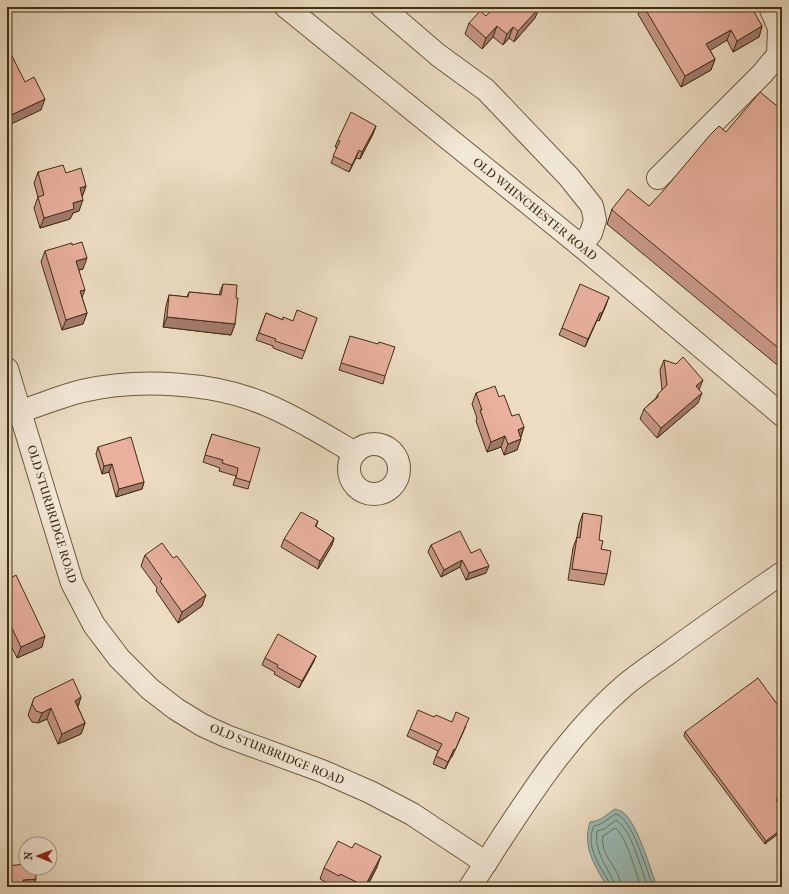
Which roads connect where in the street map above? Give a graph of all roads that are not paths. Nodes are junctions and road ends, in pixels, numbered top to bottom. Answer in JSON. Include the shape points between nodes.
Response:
{"nodes":[{"id":1,"x":286,"y":7,"type":"edge"},
{"id":2,"x":382,"y":7,"type":"edge"},
{"id":3,"x":759,"y":7,"type":"edge"},
{"id":4,"x":770,"y":7,"type":"edge"},
{"id":5,"x":779,"y":40,"type":"junction"},
{"id":6,"x":658,"y":178,"type":"dead end"},
{"id":7,"x":581,"y":246,"type":"junction"},
{"id":8,"x":7,"y":369,"type":"edge"},
{"id":9,"x":14,"y":414,"type":"edge"},
{"id":10,"x":782,"y":415,"type":"edge"},
{"id":11,"x":355,"y":453,"type":"dead end"},
{"id":12,"x":782,"y":574,"type":"edge"},
{"id":13,"x":486,"y":863,"type":"junction"},
{"id":14,"x":470,"y":887,"type":"edge"}],
"edges":[{"from":1,"to":7,"type":"street","name":"OLD WHINCHESTER ROAD"},
{"from":2,"to":7,"type":"street","via":[[438,55],[486,90],[569,177],[592,206],[595,220],[591,233]]},
{"from":3,"to":5,"type":"street","via":[[770,33]]},
{"from":4,"to":5,"type":"street","via":[[780,28]]},
{"from":5,"to":6,"type":"street","via":[[778,55],[762,74]]},
{"from":7,"to":10,"type":"street","name":"OLD WHINCHESTER ROAD"},
{"from":8,"to":9,"type":"street","name":"OLD STURBRIDGE ROAD"},
{"from":9,"to":11,"type":"street","via":[[82,392],[125,384],[200,387],[266,404]]},
{"from":9,"to":13,"type":"street","name":"OLD STURBRIDGE ROAD","via":[[72,583],[94,625],[119,658],[150,689],[176,709],[226,736],[322,771],[370,792],[412,814]]},
{"from":12,"to":13,"type":"street","via":[[637,676],[602,707],[547,770]]},
{"from":13,"to":14,"type":"street"}]}
